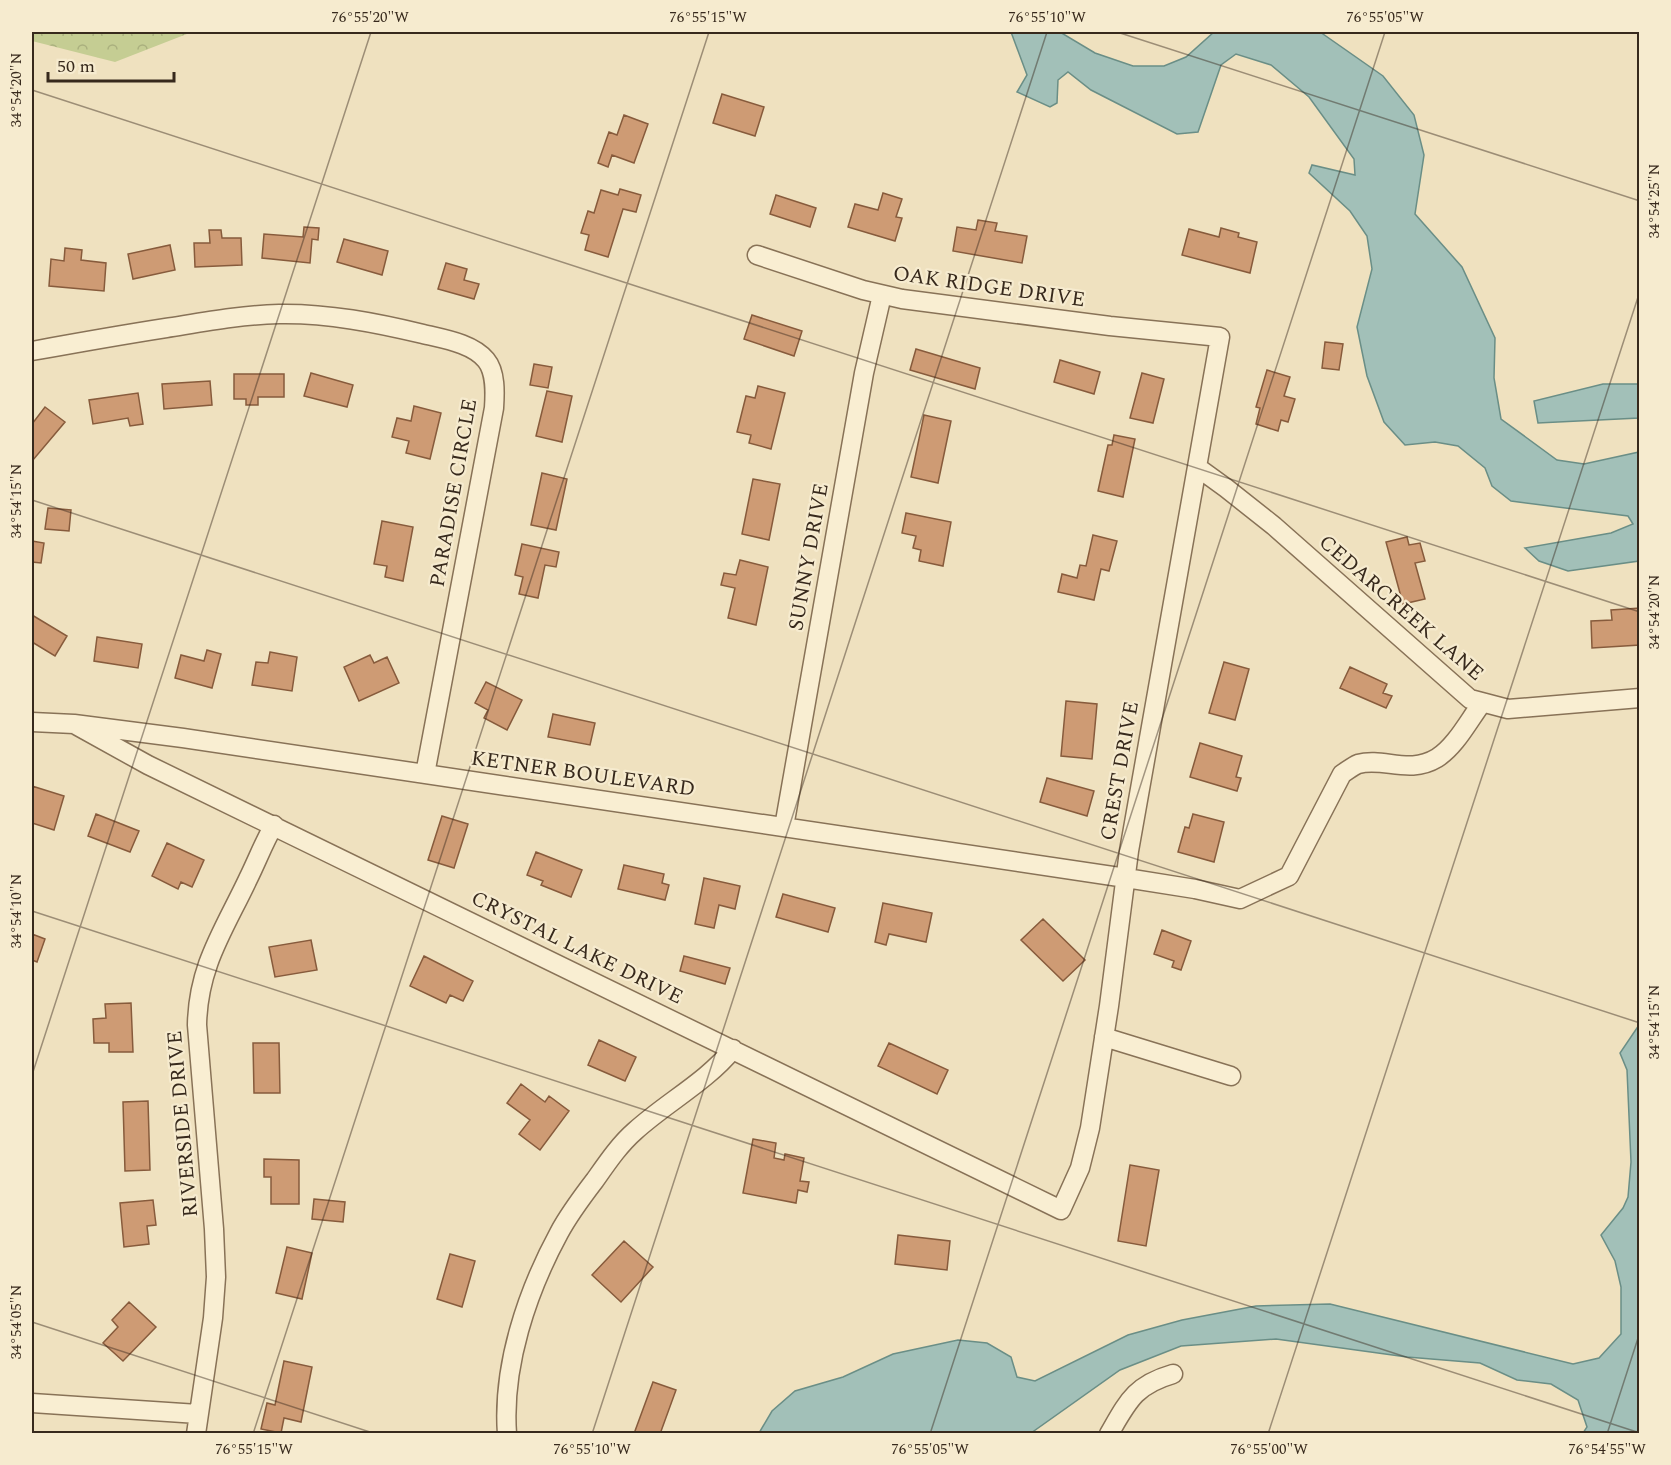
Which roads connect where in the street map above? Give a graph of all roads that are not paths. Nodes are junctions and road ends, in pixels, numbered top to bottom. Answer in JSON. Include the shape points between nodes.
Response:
{"nodes":[{"id":1,"x":757,"y":255,"type":"dead end"},
{"id":2,"x":882,"y":295,"type":"junction"},
{"id":3,"x":1220,"y":337,"type":"joint"},
{"id":4,"x":32,"y":351,"type":"edge"},
{"id":5,"x":1197,"y":467,"type":"junction"},
{"id":6,"x":1640,"y":698,"type":"edge"},
{"id":7,"x":1482,"y":703,"type":"junction"},
{"id":8,"x":32,"y":722,"type":"edge"},
{"id":9,"x":74,"y":724,"type":"junction"},
{"id":10,"x":425,"y":774,"type":"junction"},
{"id":11,"x":274,"y":825,"type":"junction"},
{"id":12,"x":784,"y":827,"type":"junction"},
{"id":13,"x":1126,"y":878,"type":"junction"},
{"id":14,"x":1104,"y":1037,"type":"junction"},
{"id":15,"x":733,"y":1049,"type":"junction"},
{"id":16,"x":1231,"y":1076,"type":"dead end"},
{"id":17,"x":1061,"y":1210,"type":"joint"},
{"id":18,"x":1173,"y":1374,"type":"dead end"},
{"id":19,"x":32,"y":1403,"type":"edge"},
{"id":20,"x":198,"y":1414,"type":"junction"},
{"id":21,"x":196,"y":1434,"type":"edge"},
{"id":22,"x":507,"y":1434,"type":"edge"},
{"id":23,"x":1109,"y":1434,"type":"edge"}],
"edges":[{"from":1,"to":2,"type":"street","name":"OAK RIDGE DRIVE"},
{"from":2,"to":3,"type":"street","name":"OAK RIDGE DRIVE"},
{"from":2,"to":12,"type":"street","name":"SUNNY DRIVE","via":[[864,373]]},
{"from":3,"to":5,"type":"street","name":"CREST DRIVE"},
{"from":4,"to":10,"type":"street","name":"PARADISE CIRCLE","via":[[202,321],[280,314],[411,331],[453,341],[486,360],[493,374],[494,408]]},
{"from":5,"to":7,"type":"street","name":"CEDARCREEK LANE","via":[[1274,526],[1470,699]]},
{"from":5,"to":13,"type":"street","name":"CREST DRIVE"},
{"from":6,"to":7,"type":"street","name":"CEDARCREEK LANE","via":[[1508,709]]},
{"from":7,"to":13,"type":"street","name":"KETNER BOULEVARD","via":[[1440,756],[1404,767],[1357,765],[1342,774],[1288,876],[1240,899]]},
{"from":8,"to":9,"type":"street","name":"KETNER BOULEVARD"},
{"from":9,"to":10,"type":"street","name":"KETNER BOULEVARD"},
{"from":9,"to":11,"type":"street","name":"CRYSTAL LAKE DRIVE","via":[[148,765]]},
{"from":10,"to":12,"type":"street","name":"KETNER BOULEVARD"},
{"from":11,"to":15,"type":"street","name":"CRYSTAL LAKE DRIVE"},
{"from":11,"to":20,"type":"street","name":"RIVERSIDE DRIVE","via":[[214,947],[197,1004],[216,1277]]},
{"from":12,"to":13,"type":"street","name":"KETNER BOULEVARD"},
{"from":13,"to":14,"type":"street","name":"CREST DRIVE"},
{"from":14,"to":16,"type":"street"},
{"from":14,"to":17,"type":"street","name":"CREST DRIVE","via":[[1090,1128],[1080,1168]]},
{"from":15,"to":17,"type":"street","name":"CRYSTAL LAKE DRIVE"},
{"from":15,"to":22,"type":"street","via":[[700,1081],[633,1132],[558,1233],[522,1320],[510,1373]]},
{"from":18,"to":23,"type":"street","via":[[1154,1379],[1137,1391]]},
{"from":19,"to":20,"type":"street"},
{"from":20,"to":21,"type":"street","name":"RIVERSIDE DRIVE"}]}
